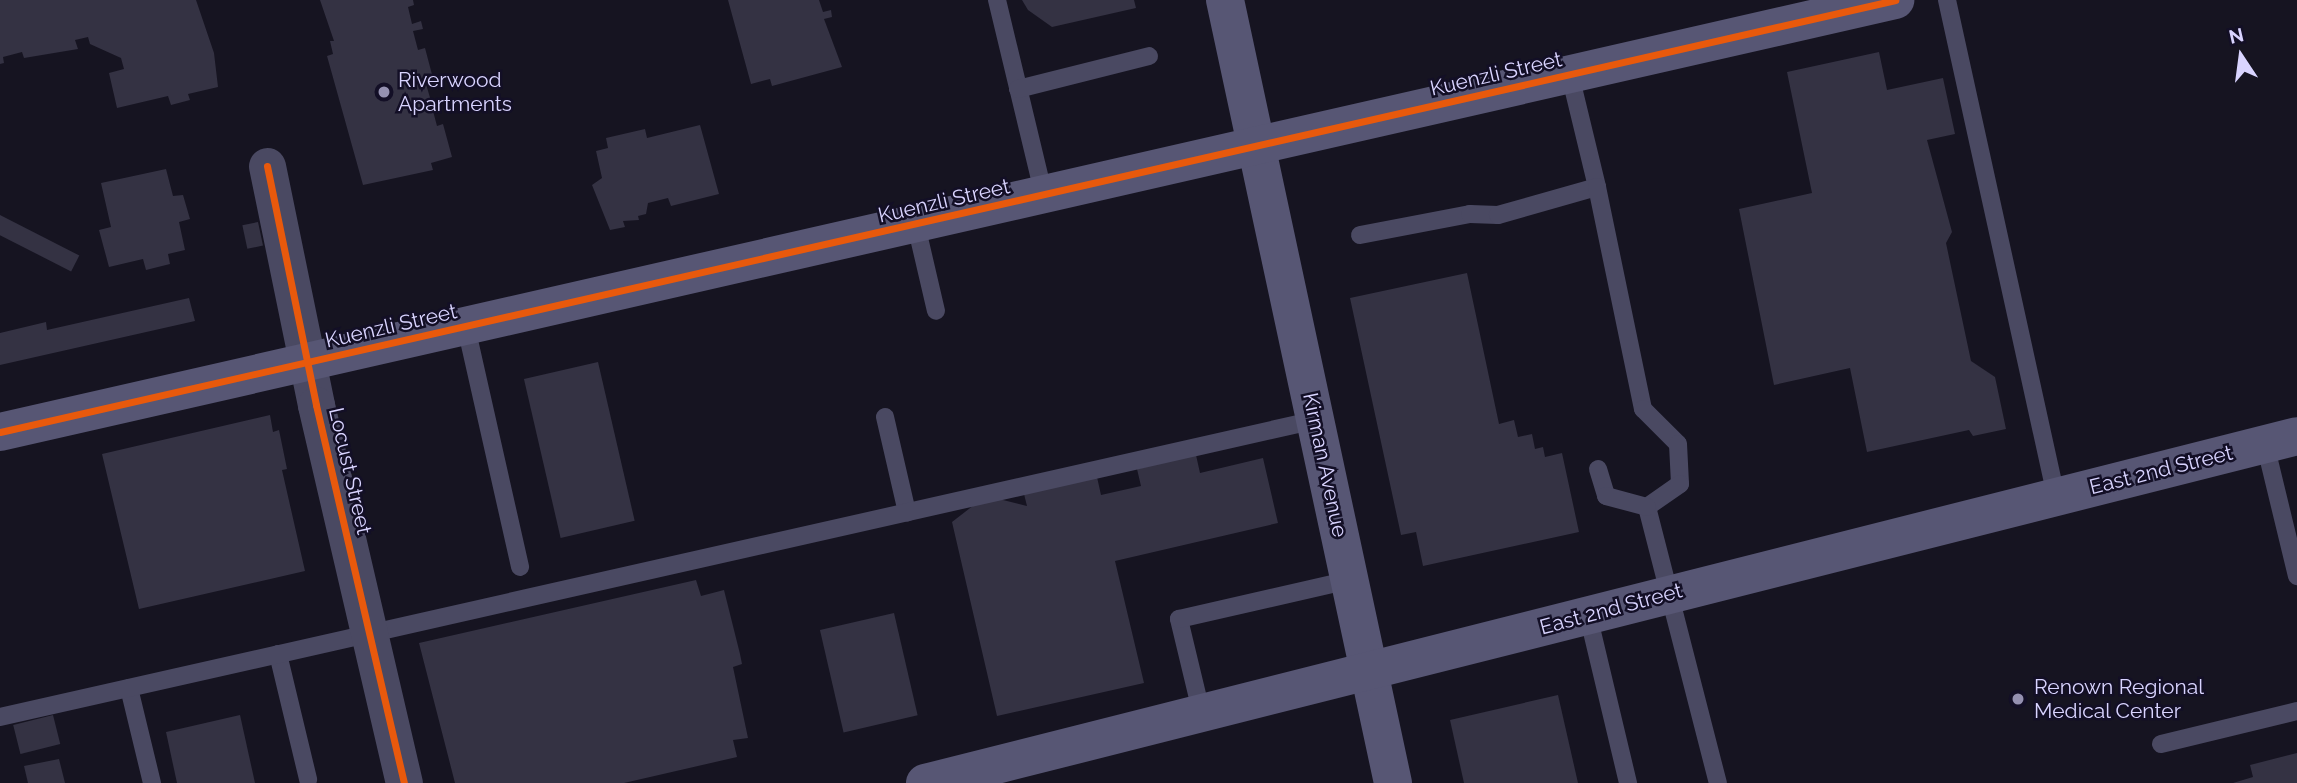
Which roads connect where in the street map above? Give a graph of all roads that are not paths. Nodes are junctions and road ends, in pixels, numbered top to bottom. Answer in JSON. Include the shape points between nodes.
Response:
{"nodes":[{"id":1,"x":997,"y":0,"type":"edge"},
{"id":2,"x":1225,"y":0,"type":"edge"},
{"id":3,"x":1895,"y":0,"type":"edge"},
{"id":4,"x":1947,"y":0,"type":"edge"},
{"id":5,"x":1149,"y":56,"type":"dead end"},
{"id":6,"x":1570,"y":75,"type":"junction"},
{"id":7,"x":1018,"y":89,"type":"junction"},
{"id":8,"x":1255,"y":148,"type":"junction"},
{"id":9,"x":267,"y":166,"type":"dead end"},
{"id":10,"x":1597,"y":187,"type":"junction"},
{"id":11,"x":1044,"y":196,"type":"junction"},
{"id":12,"x":916,"y":225,"type":"junction"},
{"id":13,"x":1360,"y":235,"type":"dead end"},
{"id":14,"x":936,"y":311,"type":"dead end"},
{"id":15,"x":466,"y":327,"type":"junction"},
{"id":16,"x":307,"y":363,"type":"junction"},
{"id":17,"x":885,"y":416,"type":"dead end"},
{"id":18,"x":1316,"y":421,"type":"junction"},
{"id":19,"x":0,"y":432,"type":"edge"},
{"id":20,"x":2281,"y":440,"type":"edge"},
{"id":21,"x":1598,"y":469,"type":"dead end"},
{"id":22,"x":2056,"y":496,"type":"junction"},
{"id":23,"x":1647,"y":507,"type":"junction"},
{"id":24,"x":906,"y":512,"type":"junction"},
{"id":25,"x":520,"y":567,"type":"dead end"},
{"id":26,"x":2297,"y":576,"type":"edge"},
{"id":27,"x":1349,"y":580,"type":"junction"},
{"id":28,"x":1670,"y":592,"type":"junction"},
{"id":29,"x":1588,"y":615,"type":"junction"},
{"id":30,"x":369,"y":633,"type":"junction"},
{"id":31,"x":278,"y":654,"type":"junction"},
{"id":32,"x":1368,"y":674,"type":"junction"},
{"id":33,"x":129,"y":688,"type":"junction"},
{"id":34,"x":2297,"y":711,"type":"edge"},
{"id":35,"x":1202,"y":715,"type":"junction"},
{"id":36,"x":0,"y":718,"type":"edge"},
{"id":37,"x":2161,"y":744,"type":"dead end"},
{"id":38,"x":308,"y":779,"type":"dead end"},
{"id":39,"x":152,"y":783,"type":"edge"},
{"id":40,"x":404,"y":783,"type":"edge"},
{"id":41,"x":925,"y":783,"type":"edge"},
{"id":42,"x":1393,"y":783,"type":"edge"},
{"id":43,"x":1628,"y":783,"type":"edge"},
{"id":44,"x":1718,"y":783,"type":"edge"}],
"edges":[{"from":1,"to":7,"type":"lane"},
{"from":2,"to":8,"type":"main road","name":"Kirman Avenue"},
{"from":3,"to":6,"type":"main road","name":"Kuenzli Street"},
{"from":4,"to":22,"type":"lane"},
{"from":5,"to":7,"type":"lane"},
{"from":6,"to":8,"type":"main road","name":"Kuenzli Street"},
{"from":6,"to":10,"type":"lane"},
{"from":7,"to":11,"type":"lane"},
{"from":8,"to":11,"type":"main road","name":"Kuenzli Street"},
{"from":8,"to":18,"type":"main road","name":"Kirman Avenue"},
{"from":9,"to":16,"type":"street","name":"Locust Street"},
{"from":10,"to":13,"type":"lane","via":[[1499,215],[1470,214]]},
{"from":10,"to":23,"type":"lane","via":[[1643,409],[1678,444],[1680,484]]},
{"from":11,"to":12,"type":"main road","name":"Kuenzli Street"},
{"from":12,"to":14,"type":"lane"},
{"from":12,"to":15,"type":"main road","name":"Kuenzli Street"},
{"from":15,"to":16,"type":"main road","name":"Kuenzli Street"},
{"from":15,"to":25,"type":"lane"},
{"from":16,"to":19,"type":"main road","name":"Kuenzli Street"},
{"from":16,"to":30,"type":"street","name":"Locust Street"},
{"from":17,"to":24,"type":"lane"},
{"from":18,"to":24,"type":"lane"},
{"from":18,"to":27,"type":"main road","name":"Kirman Avenue"},
{"from":20,"to":22,"type":"main road","name":"East 2nd Street"},
{"from":20,"to":26,"type":"lane"},
{"from":21,"to":23,"type":"lane","via":[[1606,496]]},
{"from":22,"to":28,"type":"main road","name":"East 2nd Street"},
{"from":23,"to":28,"type":"lane"},
{"from":24,"to":30,"type":"lane"},
{"from":27,"to":32,"type":"main road","name":"Kirman Avenue"},
{"from":27,"to":35,"type":"lane","via":[[1179,619]]},
{"from":28,"to":29,"type":"main road","name":"East 2nd Street"},
{"from":28,"to":44,"type":"lane"},
{"from":29,"to":32,"type":"main road","name":"East 2nd Street"},
{"from":29,"to":43,"type":"lane"},
{"from":30,"to":31,"type":"lane"},
{"from":30,"to":40,"type":"street","name":"Locust Street"},
{"from":31,"to":33,"type":"lane"},
{"from":31,"to":38,"type":"lane"},
{"from":32,"to":35,"type":"main road","name":"East 2nd Street"},
{"from":32,"to":42,"type":"main road","name":"Kirman Avenue"},
{"from":33,"to":36,"type":"lane"},
{"from":33,"to":39,"type":"lane"},
{"from":34,"to":37,"type":"lane"},
{"from":35,"to":41,"type":"main road","name":"East 2nd Street"}]}
